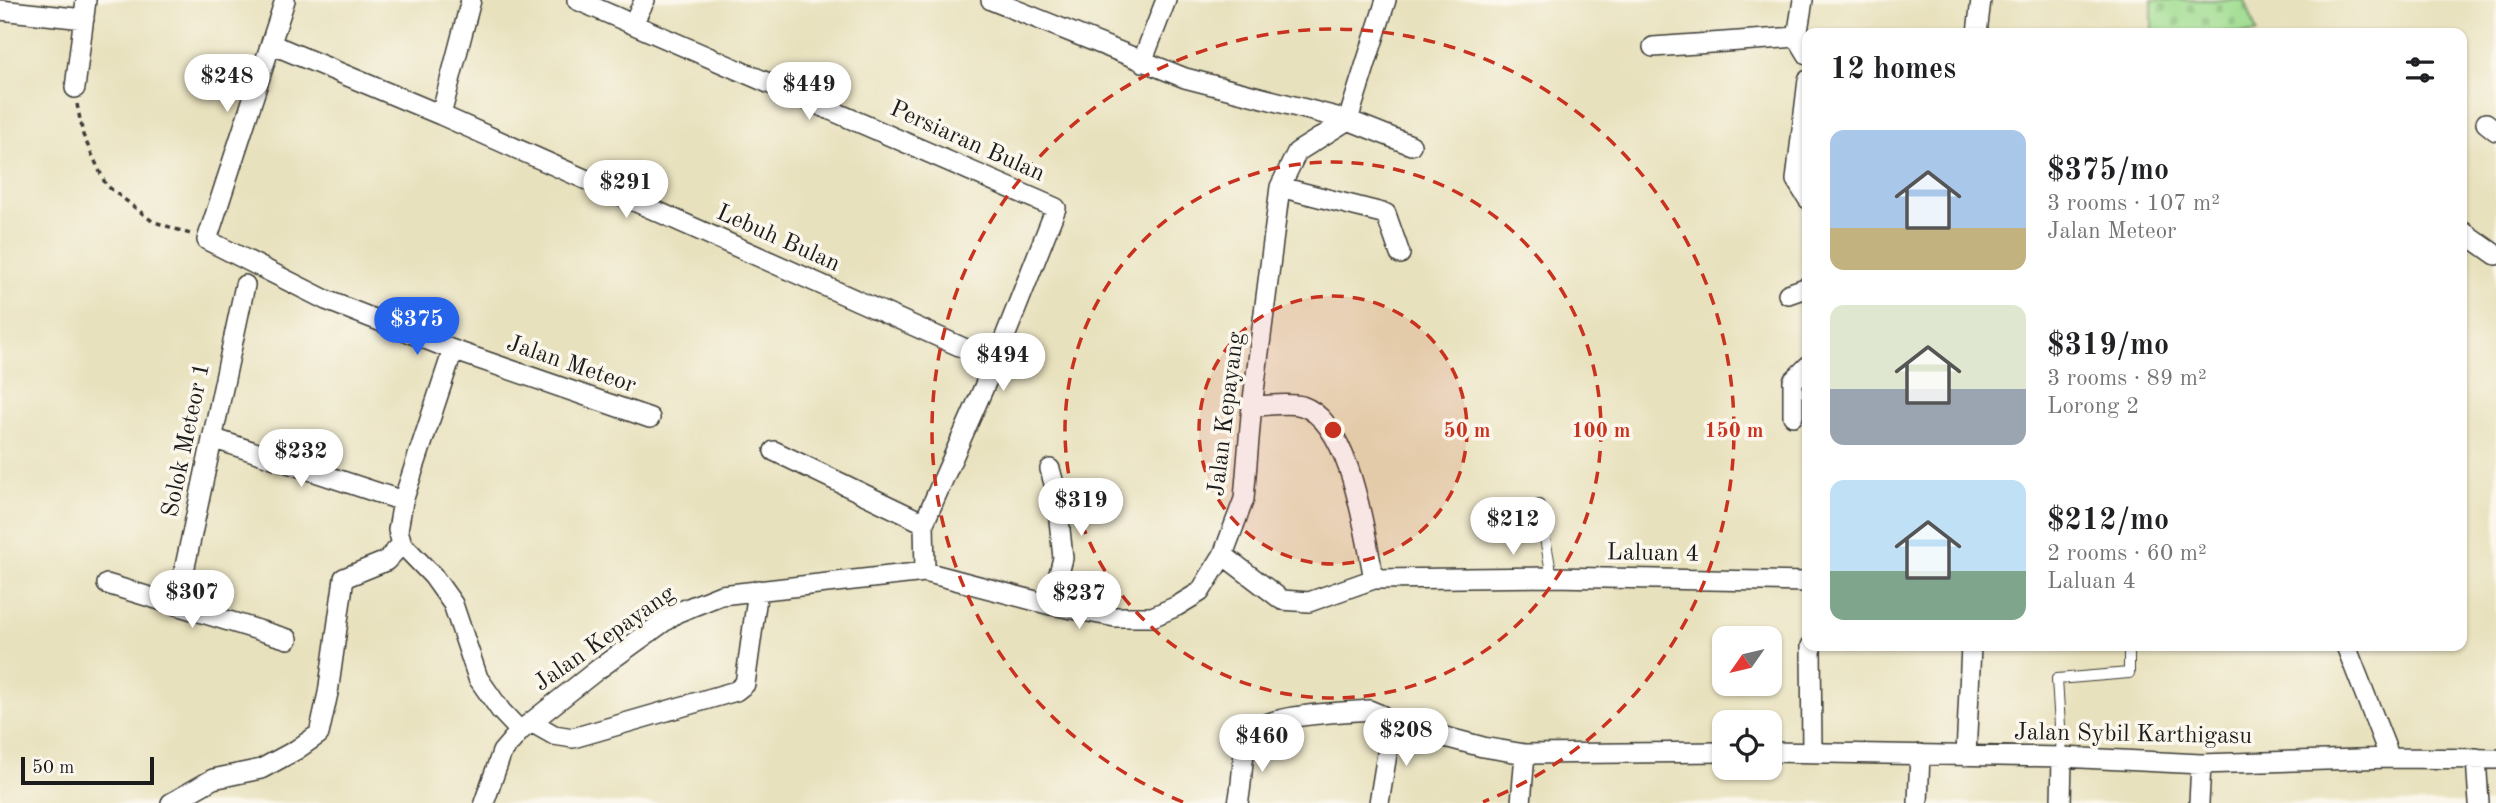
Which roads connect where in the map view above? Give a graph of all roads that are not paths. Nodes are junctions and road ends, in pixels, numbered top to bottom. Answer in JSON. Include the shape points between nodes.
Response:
{"nodes":[{"id":1,"x":285,"y":0,"type":"edge"},
{"id":2,"x":471,"y":0,"type":"edge"},
{"id":3,"x":577,"y":0,"type":"edge"},
{"id":4,"x":645,"y":0,"type":"edge"},
{"id":5,"x":991,"y":0,"type":"edge"},
{"id":6,"x":1166,"y":0,"type":"edge"},
{"id":7,"x":1386,"y":0,"type":"edge"},
{"id":8,"x":1803,"y":0,"type":"edge"},
{"id":9,"x":1981,"y":0,"type":"edge"},
{"id":10,"x":0,"y":10,"type":"edge"},
{"id":11,"x":85,"y":10,"type":"edge"},
{"id":12,"x":633,"y":23,"type":"junction"},
{"id":13,"x":1802,"y":28,"type":"edge"},
{"id":14,"x":1978,"y":28,"type":"edge"},
{"id":15,"x":1802,"y":38,"type":"edge"},
{"id":16,"x":271,"y":44,"type":"junction"},
{"id":17,"x":1653,"y":47,"type":"dead end"},
{"id":18,"x":1142,"y":62,"type":"junction"},
{"id":19,"x":75,"y":88,"type":"road end"},
{"id":20,"x":441,"y":115,"type":"junction"},
{"id":21,"x":1348,"y":120,"type":"junction"},
{"id":22,"x":1802,"y":130,"type":"edge"},
{"id":23,"x":1412,"y":145,"type":"dead end"},
{"id":24,"x":1280,"y":187,"type":"junction"},
{"id":25,"x":1802,"y":190,"type":"edge"},
{"id":26,"x":2467,"y":235,"type":"edge"},
{"id":27,"x":1400,"y":254,"type":"dead end"},
{"id":28,"x":2496,"y":255,"type":"edge"},
{"id":29,"x":245,"y":285,"type":"dead end"},
{"id":30,"x":1802,"y":289,"type":"edge"},
{"id":31,"x":1788,"y":294,"type":"dead end"},
{"id":32,"x":453,"y":350,"type":"junction"},
{"id":33,"x":995,"y":362,"type":"junction"},
{"id":34,"x":1802,"y":372,"type":"edge"},
{"id":35,"x":1253,"y":406,"type":"junction"},
{"id":36,"x":1793,"y":416,"type":"dead end"},
{"id":37,"x":650,"y":418,"type":"dead end"},
{"id":38,"x":212,"y":438,"type":"junction"},
{"id":39,"x":774,"y":451,"type":"dead end"},
{"id":40,"x":1050,"y":470,"type":"dead end"},
{"id":41,"x":403,"y":501,"type":"junction"},
{"id":42,"x":1539,"y":505,"type":"dead end"},
{"id":43,"x":924,"y":523,"type":"junction"},
{"id":44,"x":402,"y":544,"type":"junction"},
{"id":45,"x":1223,"y":555,"type":"junction"},
{"id":46,"x":925,"y":572,"type":"junction"},
{"id":47,"x":1552,"y":577,"type":"junction"},
{"id":48,"x":1374,"y":579,"type":"junction"},
{"id":49,"x":1802,"y":582,"type":"edge"},
{"id":50,"x":107,"y":584,"type":"dead end"},
{"id":51,"x":758,"y":590,"type":"junction"},
{"id":52,"x":177,"y":604,"type":"junction"},
{"id":53,"x":1051,"y":605,"type":"junction"},
{"id":54,"x":288,"y":639,"type":"dead end"},
{"id":55,"x":1811,"y":651,"type":"edge"},
{"id":56,"x":1970,"y":651,"type":"edge"},
{"id":57,"x":2129,"y":651,"type":"edge"},
{"id":58,"x":2348,"y":651,"type":"edge"},
{"id":59,"x":1392,"y":723,"type":"junction"},
{"id":60,"x":525,"y":726,"type":"junction"},
{"id":61,"x":1812,"y":751,"type":"junction"},
{"id":62,"x":1712,"y":752,"type":"edge"},
{"id":63,"x":1782,"y":752,"type":"edge"},
{"id":64,"x":1525,"y":754,"type":"junction"},
{"id":65,"x":1920,"y":754,"type":"junction"},
{"id":66,"x":1966,"y":756,"type":"junction"},
{"id":67,"x":2062,"y":757,"type":"junction"},
{"id":68,"x":2390,"y":758,"type":"junction"},
{"id":69,"x":2476,"y":758,"type":"junction"},
{"id":70,"x":2496,"y":759,"type":"edge"},
{"id":71,"x":2201,"y":764,"type":"junction"},
{"id":72,"x":485,"y":798,"type":"edge"},
{"id":73,"x":171,"y":803,"type":"edge"},
{"id":74,"x":1238,"y":803,"type":"edge"},
{"id":75,"x":1379,"y":803,"type":"edge"},
{"id":76,"x":1521,"y":803,"type":"edge"},
{"id":77,"x":1918,"y":803,"type":"edge"},
{"id":78,"x":2062,"y":803,"type":"edge"},
{"id":79,"x":2199,"y":803,"type":"edge"},
{"id":80,"x":2479,"y":803,"type":"edge"}],
"edges":[{"from":1,"to":16,"type":"street"},
{"from":2,"to":20,"type":"street"},
{"from":3,"to":12,"type":"street","name":"Persiaran Bulan"},
{"from":4,"to":12,"type":"street"},
{"from":5,"to":18,"type":"street"},
{"from":6,"to":18,"type":"street"},
{"from":7,"to":21,"type":"street"},
{"from":8,"to":13,"type":"street"},
{"from":9,"to":14,"type":"street"},
{"from":10,"to":11,"type":"street"},
{"from":11,"to":19,"type":"street"},
{"from":12,"to":33,"type":"street","name":"Persiaran Bulan","via":[[1056,208]]},
{"from":15,"to":17,"type":"street"},
{"from":16,"to":20,"type":"street","name":"Lebuh Bulan"},
{"from":16,"to":32,"type":"street","name":"Jalan Meteor","via":[[207,240],[326,300]]},
{"from":18,"to":21,"type":"street","via":[[1185,78]]},
{"from":20,"to":33,"type":"street","name":"Lebuh Bulan"},
{"from":21,"to":23,"type":"street"},
{"from":21,"to":24,"type":"street","name":"Jalan Kepayang","via":[[1297,152]]},
{"from":22,"to":25,"type":"street","via":[[1796,180]]},
{"from":24,"to":27,"type":"street","via":[[1386,214]]},
{"from":24,"to":35,"type":"street","name":"Jalan Kepayang"},
{"from":26,"to":28,"type":"street"},
{"from":29,"to":38,"type":"street","name":"Solok Meteor 1"},
{"from":30,"to":31,"type":"street"},
{"from":32,"to":37,"type":"street","name":"Jalan Meteor"},
{"from":32,"to":41,"type":"street"},
{"from":33,"to":43,"type":"street","name":"Persiaran Bulan"},
{"from":34,"to":36,"type":"street","via":[[1793,381]]},
{"from":35,"to":45,"type":"street","name":"Jalan Kepayang","via":[[1244,499]]},
{"from":35,"to":48,"type":"street","via":[[1299,405],[1322,419],[1342,449]]},
{"from":38,"to":41,"type":"street"},
{"from":38,"to":52,"type":"street","name":"Solok Meteor 1"},
{"from":39,"to":43,"type":"street"},
{"from":40,"to":53,"type":"street","via":[[1063,558]]},
{"from":41,"to":44,"type":"street","via":[[398,530]]},
{"from":42,"to":47,"type":"lane"},
{"from":43,"to":46,"type":"street","name":"Persiaran Bulan"},
{"from":44,"to":60,"type":"street","via":[[453,604],[478,678],[501,711]]},
{"from":44,"to":73,"type":"street","via":[[386,561],[344,578],[318,734],[261,769],[213,779]]},
{"from":45,"to":48,"type":"street","name":"Laluan 4","via":[[1282,600],[1310,602]]},
{"from":45,"to":53,"type":"street","name":"Jalan Kepayang","via":[[1200,592],[1152,617],[1115,617]]},
{"from":46,"to":51,"type":"street","name":"Jalan Kepayang"},
{"from":46,"to":53,"type":"street","name":"Jalan Kepayang"},
{"from":47,"to":48,"type":"street","name":"Laluan 4"},
{"from":47,"to":49,"type":"street","name":"Laluan 4"},
{"from":50,"to":52,"type":"street"},
{"from":51,"to":60,"type":"street","name":"Jalan Kepayang","via":[[721,594],[676,613]]},
{"from":51,"to":60,"type":"street","via":[[745,684],[736,691],[573,738]]},
{"from":52,"to":54,"type":"street"},
{"from":55,"to":61,"type":"street"},
{"from":56,"to":66,"type":"street"},
{"from":57,"to":67,"type":"lane","via":[[2129,673],[2057,679]]},
{"from":58,"to":68,"type":"street"},
{"from":59,"to":64,"type":"street"},
{"from":59,"to":74,"type":"street","via":[[1368,710],[1259,725],[1248,736]]},
{"from":59,"to":75,"type":"street"},
{"from":60,"to":72,"type":"street","name":"Jalan Kepayang","via":[[502,752]]},
{"from":61,"to":63,"type":"street","name":"Jalan Sybil Karthigasu"},
{"from":61,"to":65,"type":"street","name":"Jalan Sybil Karthigasu"},
{"from":62,"to":64,"type":"street"},
{"from":64,"to":76,"type":"street"},
{"from":65,"to":66,"type":"street","name":"Jalan Sybil Karthigasu"},
{"from":65,"to":77,"type":"street"},
{"from":66,"to":67,"type":"street","name":"Jalan Sybil Karthigasu"},
{"from":67,"to":71,"type":"street","name":"Jalan Sybil Karthigasu"},
{"from":67,"to":78,"type":"street"},
{"from":68,"to":69,"type":"street","name":"Jalan Sybil Karthigasu"},
{"from":68,"to":71,"type":"street","name":"Jalan Sybil Karthigasu"},
{"from":69,"to":70,"type":"street","name":"Jalan Sybil Karthigasu"},
{"from":69,"to":80,"type":"street"},
{"from":71,"to":79,"type":"street"}]}
